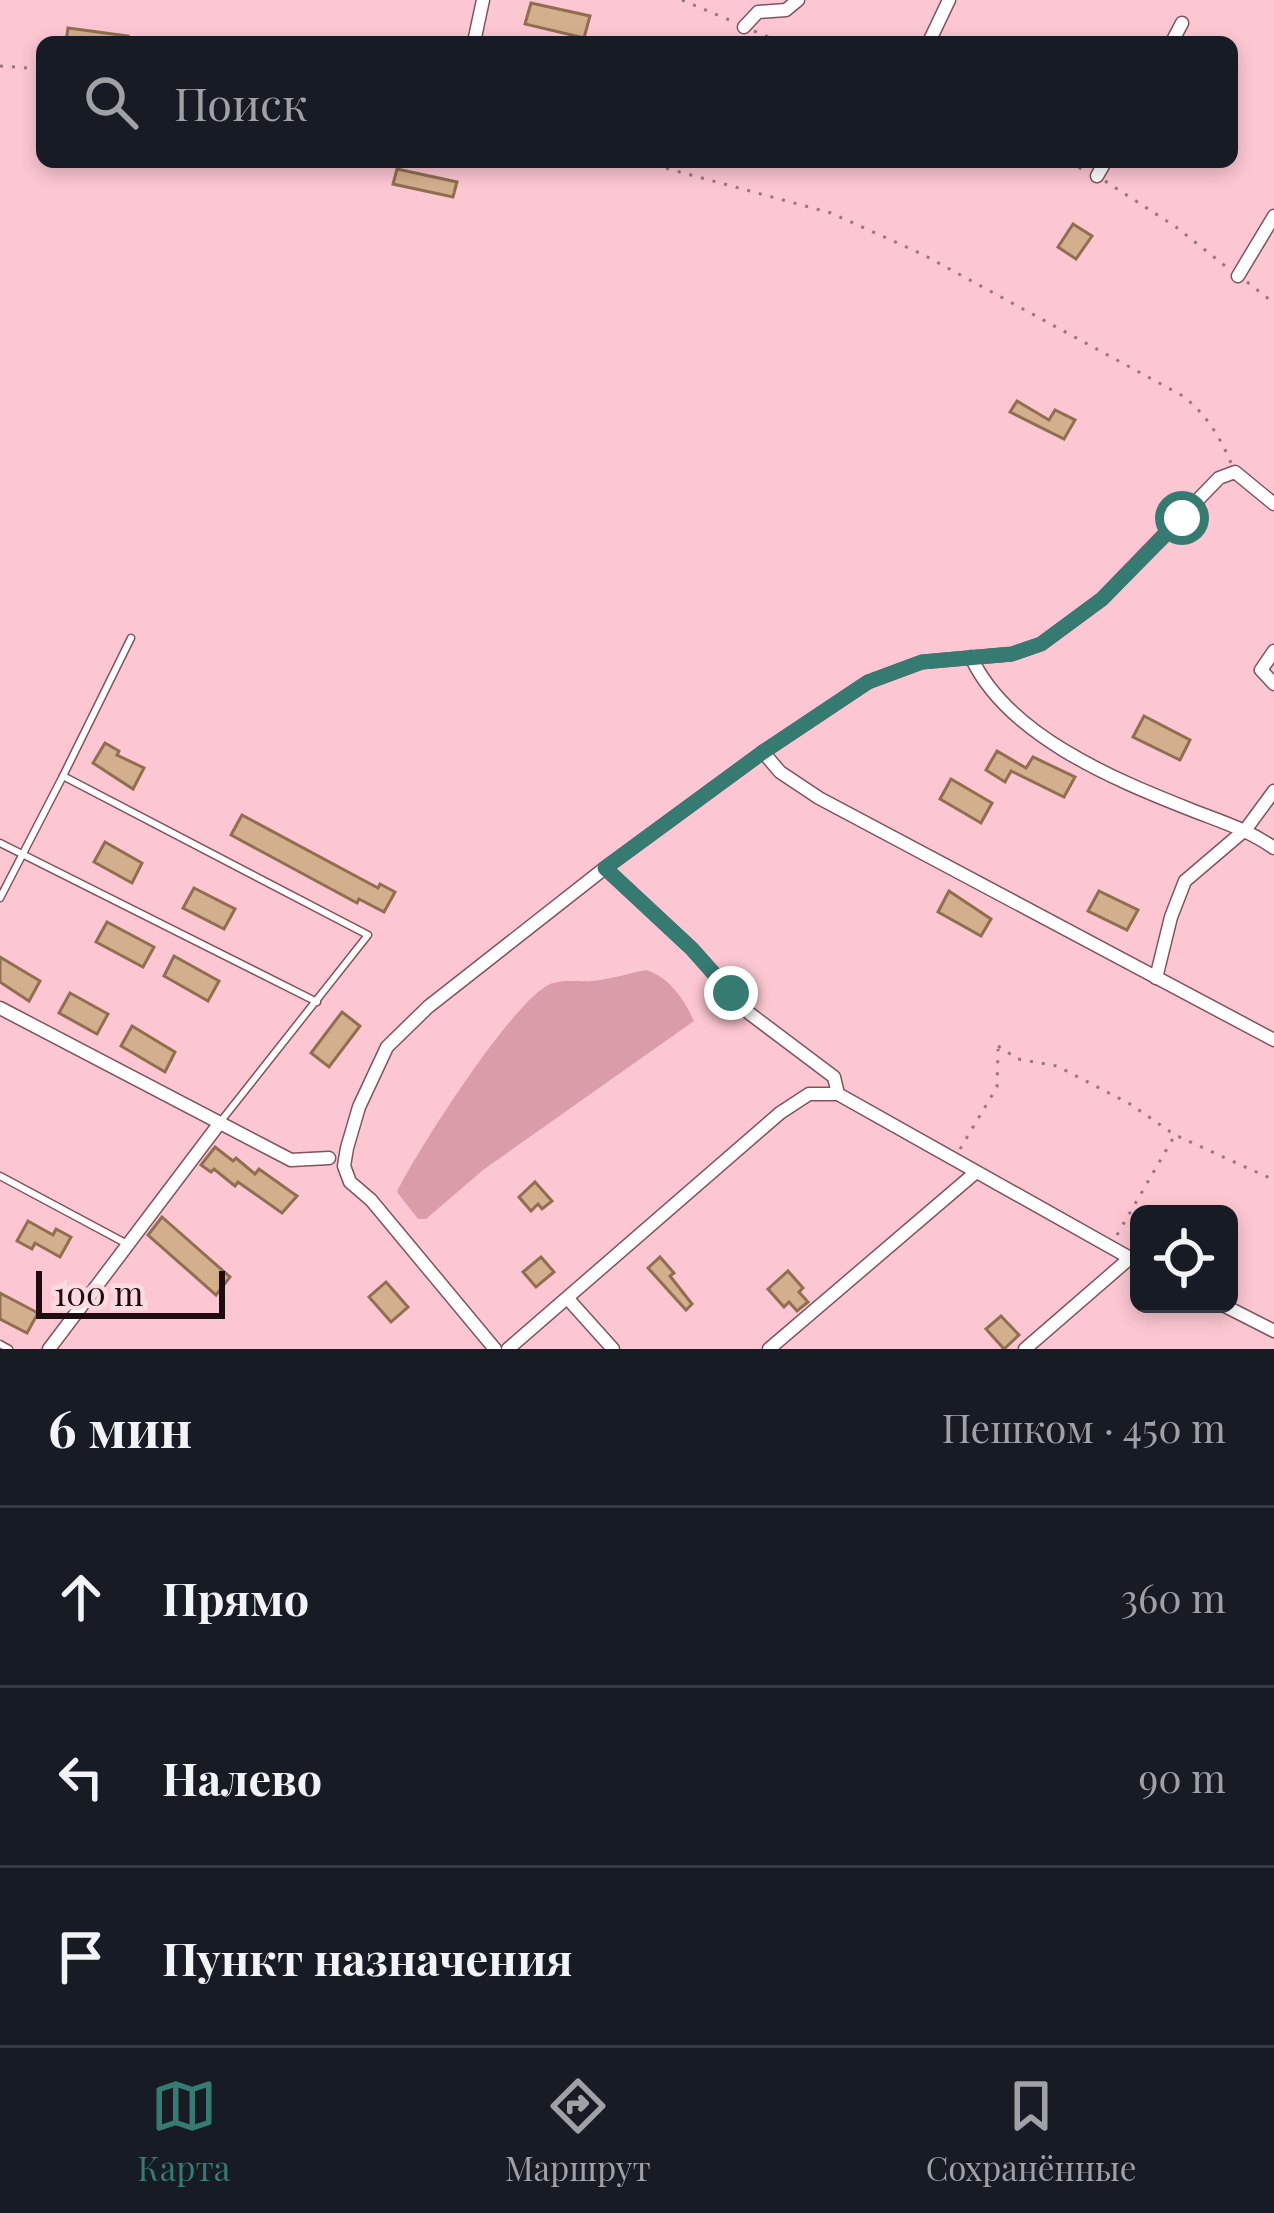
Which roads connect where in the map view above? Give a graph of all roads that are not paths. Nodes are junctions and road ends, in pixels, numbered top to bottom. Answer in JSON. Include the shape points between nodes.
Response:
{"nodes":[{"id":1,"x":482,"y":0,"type":"edge"},
{"id":2,"x":798,"y":0,"type":"edge"},
{"id":3,"x":950,"y":0,"type":"edge"},
{"id":4,"x":1182,"y":22,"type":"dead end"},
{"id":5,"x":744,"y":27,"type":"road end"},
{"id":6,"x":474,"y":36,"type":"edge"},
{"id":7,"x":932,"y":36,"type":"edge"},
{"id":8,"x":1175,"y":36,"type":"edge"},
{"id":9,"x":1102,"y":168,"type":"edge"},
{"id":10,"x":1097,"y":176,"type":"road end"},
{"id":11,"x":1274,"y":216,"type":"edge"},
{"id":12,"x":1238,"y":277,"type":"road end"},
{"id":13,"x":1274,"y":503,"type":"edge"},
{"id":14,"x":131,"y":638,"type":"dead end"},
{"id":15,"x":1274,"y":651,"type":"edge"},
{"id":16,"x":971,"y":657,"type":"junction"},
{"id":17,"x":1274,"y":684,"type":"edge"},
{"id":18,"x":763,"y":752,"type":"junction"},
{"id":19,"x":63,"y":776,"type":"junction"},
{"id":20,"x":1274,"y":791,"type":"edge"},
{"id":21,"x":1246,"y":829,"type":"junction"},
{"id":22,"x":0,"y":843,"type":"edge"},
{"id":23,"x":1274,"y":848,"type":"edge"},
{"id":24,"x":23,"y":855,"type":"junction"},
{"id":25,"x":605,"y":868,"type":"junction"},
{"id":26,"x":0,"y":898,"type":"edge"},
{"id":27,"x":1156,"y":978,"type":"junction"},
{"id":28,"x":317,"y":1002,"type":"junction"},
{"id":29,"x":0,"y":1008,"type":"edge"},
{"id":30,"x":1274,"y":1040,"type":"edge"},
{"id":31,"x":838,"y":1094,"type":"junction"},
{"id":32,"x":219,"y":1124,"type":"junction"},
{"id":33,"x":329,"y":1158,"type":"dead end"},
{"id":34,"x":975,"y":1173,"type":"junction"},
{"id":35,"x":0,"y":1176,"type":"edge"},
{"id":36,"x":130,"y":1244,"type":"junction"},
{"id":37,"x":1130,"y":1257,"type":"edge"},
{"id":38,"x":1130,"y":1264,"type":"edge"},
{"id":39,"x":569,"y":1300,"type":"junction"},
{"id":40,"x":1238,"y":1313,"type":"edge"},
{"id":41,"x":1274,"y":1331,"type":"edge"},
{"id":42,"x":0,"y":1344,"type":"edge"},
{"id":43,"x":9,"y":1349,"type":"edge"},
{"id":44,"x":49,"y":1349,"type":"edge"},
{"id":45,"x":495,"y":1349,"type":"edge"},
{"id":46,"x":508,"y":1349,"type":"edge"},
{"id":47,"x":613,"y":1349,"type":"edge"},
{"id":48,"x":769,"y":1349,"type":"edge"},
{"id":49,"x":1024,"y":1349,"type":"edge"}],
"edges":[{"from":1,"to":6,"type":"street"},
{"from":2,"to":5,"type":"street","via":[[786,10],[758,12]]},
{"from":3,"to":7,"type":"street"},
{"from":4,"to":8,"type":"street"},
{"from":9,"to":10,"type":"street"},
{"from":11,"to":12,"type":"street"},
{"from":13,"to":16,"type":"street","via":[[1235,472],[1219,478],[1073,622],[1012,654]]},
{"from":14,"to":19,"type":"lane"},
{"from":15,"to":17,"type":"street","via":[[1261,670]]},
{"from":16,"to":18,"type":"street","via":[[882,676]]},
{"from":16,"to":21,"type":"street","via":[[989,691],[1038,733],[1100,770]]},
{"from":18,"to":25,"type":"street"},
{"from":18,"to":27,"type":"street","via":[[819,797]]},
{"from":19,"to":24,"type":"lane"},
{"from":19,"to":28,"type":"lane","via":[[368,935]]},
{"from":20,"to":21,"type":"street"},
{"from":21,"to":23,"type":"street"},
{"from":21,"to":27,"type":"street","via":[[1185,881]]},
{"from":22,"to":24,"type":"lane"},
{"from":24,"to":26,"type":"lane"},
{"from":24,"to":28,"type":"lane"},
{"from":25,"to":31,"type":"street","via":[[749,1013],[834,1077]]},
{"from":25,"to":45,"type":"street","via":[[387,1047],[347,1148],[350,1182]]},
{"from":27,"to":30,"type":"street"},
{"from":28,"to":32,"type":"lane"},
{"from":29,"to":32,"type":"street"},
{"from":31,"to":34,"type":"street"},
{"from":31,"to":39,"type":"street","via":[[809,1094],[780,1113]]},
{"from":32,"to":33,"type":"street","via":[[291,1160]]},
{"from":32,"to":36,"type":"street"},
{"from":34,"to":37,"type":"street"},
{"from":34,"to":48,"type":"street"},
{"from":35,"to":36,"type":"lane"},
{"from":36,"to":44,"type":"street"},
{"from":38,"to":49,"type":"street"},
{"from":39,"to":46,"type":"street"},
{"from":39,"to":47,"type":"street"},
{"from":40,"to":41,"type":"street"},
{"from":42,"to":43,"type":"lane"}]}
